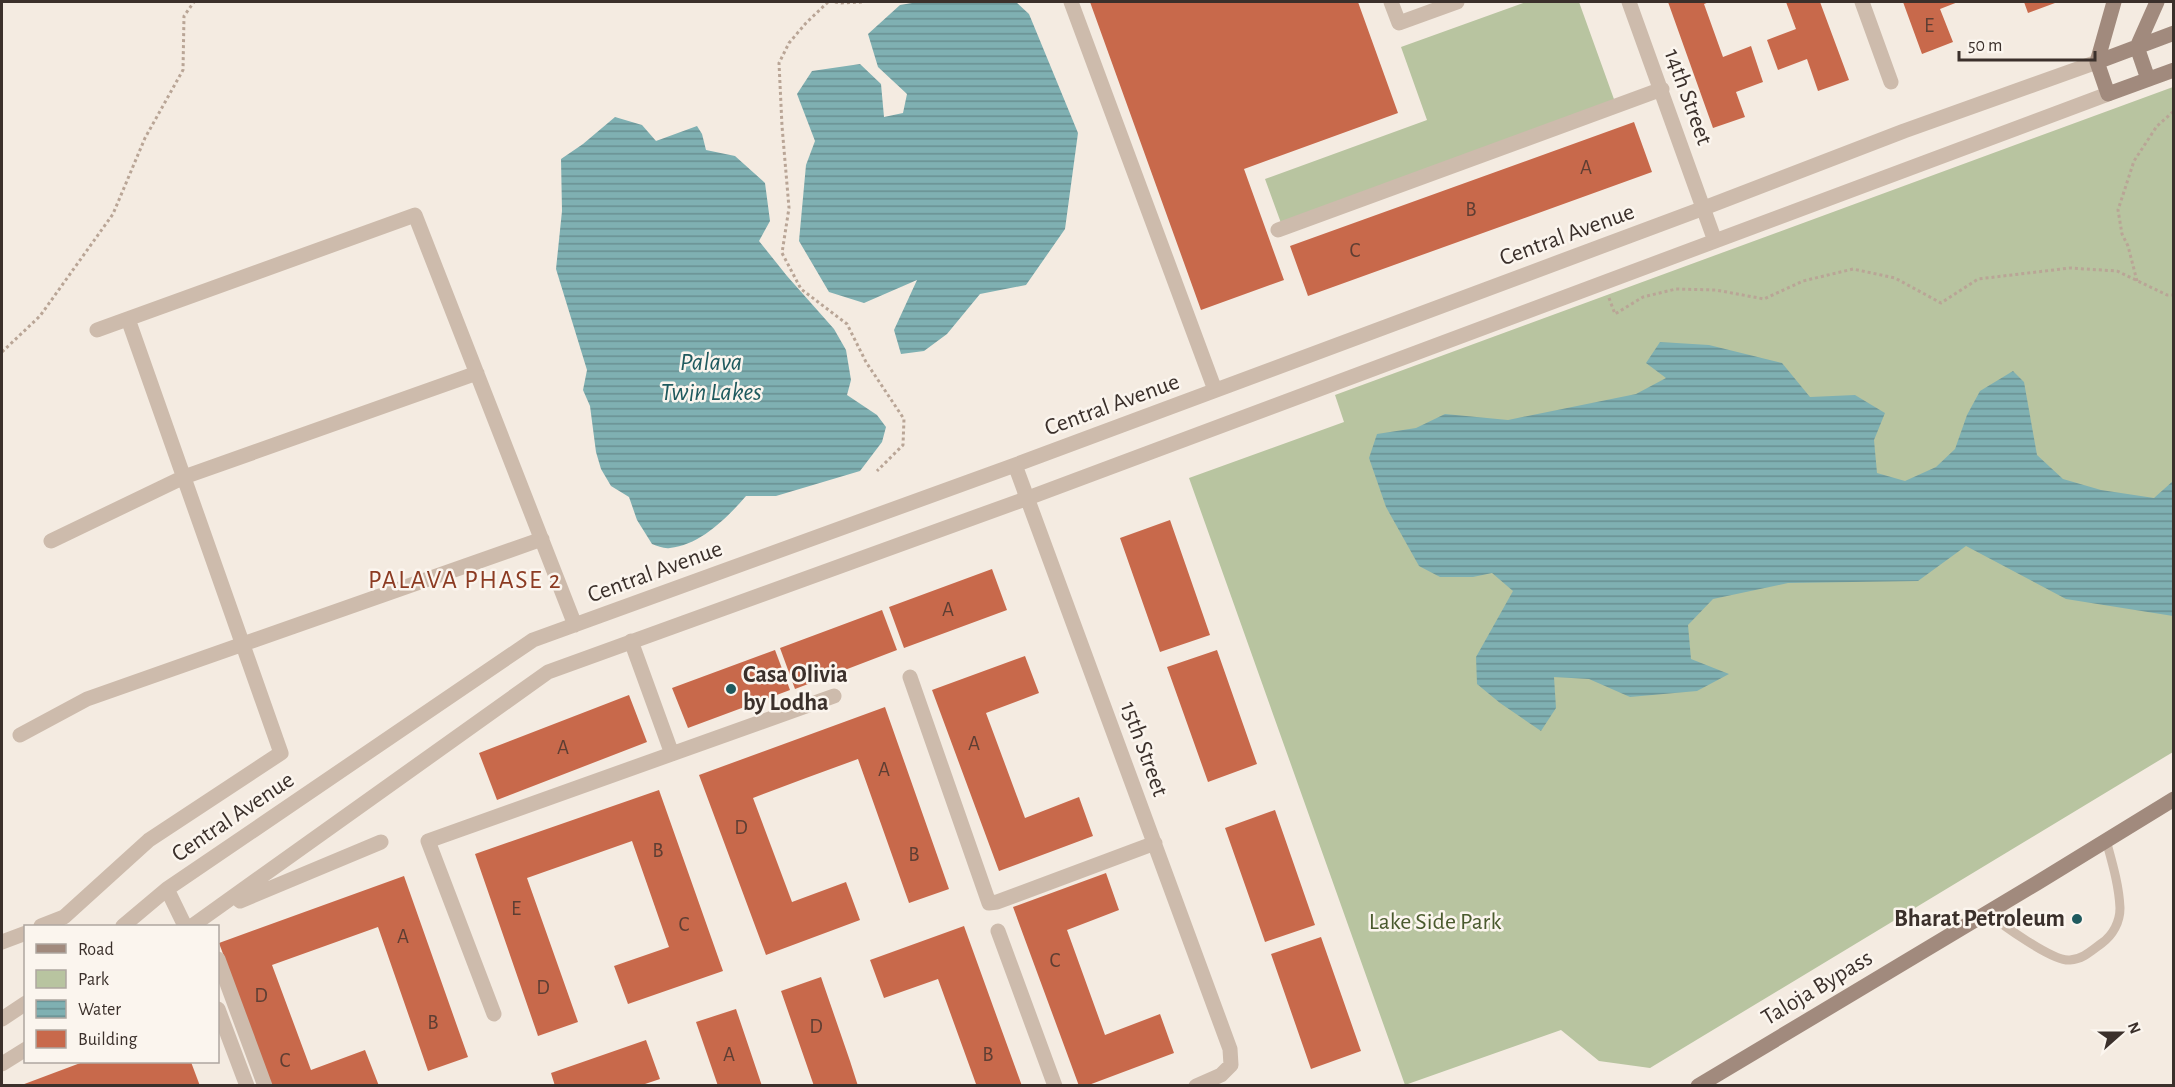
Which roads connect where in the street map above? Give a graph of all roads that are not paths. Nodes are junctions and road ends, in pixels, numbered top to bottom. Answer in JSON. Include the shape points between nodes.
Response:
{"nodes":[{"id":1,"x":1071,"y":2,"type":"edge"},
{"id":2,"x":1391,"y":2,"type":"edge"},
{"id":3,"x":1457,"y":2,"type":"edge"},
{"id":4,"x":1629,"y":2,"type":"edge"},
{"id":5,"x":1862,"y":2,"type":"edge"},
{"id":6,"x":2157,"y":2,"type":"edge"},
{"id":7,"x":2112,"y":3,"type":"edge"},
{"id":8,"x":2174,"y":33,"type":"edge"},
{"id":9,"x":2136,"y":47,"type":"junction"},
{"id":10,"x":2097,"y":62,"type":"junction"},
{"id":11,"x":2174,"y":70,"type":"edge"},
{"id":12,"x":2148,"y":79,"type":"junction"},
{"id":13,"x":1891,"y":82,"type":"dead end"},
{"id":14,"x":1662,"y":89,"type":"junction"},
{"id":15,"x":2108,"y":94,"type":"junction"},
{"id":16,"x":1704,"y":208,"type":"junction"},
{"id":17,"x":1278,"y":230,"type":"dead end"},
{"id":18,"x":1715,"y":241,"type":"junction"},
{"id":19,"x":128,"y":319,"type":"junction"},
{"id":20,"x":97,"y":330,"type":"dead end"},
{"id":21,"x":477,"y":373,"type":"junction"},
{"id":22,"x":1215,"y":390,"type":"junction"},
{"id":23,"x":1015,"y":465,"type":"junction"},
{"id":24,"x":184,"y":477,"type":"junction"},
{"id":25,"x":1028,"y":498,"type":"junction"},
{"id":26,"x":542,"y":539,"type":"junction"},
{"id":27,"x":51,"y":541,"type":"dead end"},
{"id":28,"x":575,"y":625,"type":"junction"},
{"id":29,"x":631,"y":640,"type":"junction"},
{"id":30,"x":243,"y":645,"type":"junction"},
{"id":31,"x":910,"y":677,"type":"dead end"},
{"id":32,"x":834,"y":696,"type":"dead end"},
{"id":33,"x":20,"y":735,"type":"dead end"},
{"id":34,"x":672,"y":754,"type":"junction"},
{"id":35,"x":2174,"y":799,"type":"edge"},
{"id":36,"x":2106,"y":840,"type":"junction"},
{"id":37,"x":381,"y":842,"type":"dead end"},
{"id":38,"x":1155,"y":843,"type":"junction"},
{"id":39,"x":167,"y":889,"type":"junction"},
{"id":40,"x":1988,"y":912,"type":"junction"},
{"id":41,"x":46,"y":925,"type":"edge"},
{"id":42,"x":125,"y":925,"type":"edge"},
{"id":43,"x":184,"y":925,"type":"edge"},
{"id":44,"x":195,"y":925,"type":"edge"},
{"id":45,"x":211,"y":925,"type":"edge"},
{"id":46,"x":998,"y":931,"type":"dead end"},
{"id":47,"x":24,"y":934,"type":"edge"},
{"id":48,"x":2,"y":942,"type":"edge"},
{"id":49,"x":219,"y":962,"type":"edge"},
{"id":50,"x":24,"y":1004,"type":"edge"},
{"id":51,"x":219,"y":1012,"type":"edge"},
{"id":52,"x":494,"y":1014,"type":"dead end"},
{"id":53,"x":2,"y":1019,"type":"edge"},
{"id":54,"x":24,"y":1050,"type":"edge"},
{"id":55,"x":2,"y":1064,"type":"edge"},
{"id":56,"x":247,"y":1086,"type":"edge"},
{"id":57,"x":265,"y":1086,"type":"edge"},
{"id":58,"x":1055,"y":1086,"type":"edge"},
{"id":59,"x":1196,"y":1086,"type":"edge"},
{"id":60,"x":1698,"y":1086,"type":"edge"}],
"edges":[{"from":1,"to":22,"type":"street"},
{"from":2,"to":3,"type":"street","via":[[1399,23]]},
{"from":4,"to":14,"type":"street","name":"14th Street"},
{"from":5,"to":13,"type":"street"},
{"from":6,"to":9,"type":"main road"},
{"from":7,"to":10,"type":"main road"},
{"from":8,"to":9,"type":"main road","name":"Central Avenue"},
{"from":9,"to":10,"type":"main road","name":"Central Avenue"},
{"from":9,"to":12,"type":"main road"},
{"from":10,"to":15,"type":"main road"},
{"from":10,"to":16,"type":"street","name":"Central Avenue"},
{"from":11,"to":12,"type":"main road"},
{"from":12,"to":15,"type":"main road"},
{"from":14,"to":16,"type":"street","name":"14th Street"},
{"from":14,"to":17,"type":"street"},
{"from":15,"to":18,"type":"street"},
{"from":16,"to":18,"type":"street","name":"14th Street"},
{"from":16,"to":22,"type":"street","name":"Central Avenue"},
{"from":18,"to":25,"type":"street"},
{"from":19,"to":20,"type":"street"},
{"from":19,"to":21,"type":"street","via":[[415,215]]},
{"from":19,"to":24,"type":"street"},
{"from":21,"to":24,"type":"street"},
{"from":21,"to":26,"type":"street"},
{"from":22,"to":23,"type":"street","name":"Central Avenue"},
{"from":23,"to":25,"type":"street","name":"15th Street"},
{"from":23,"to":28,"type":"street","name":"Central Avenue"},
{"from":24,"to":27,"type":"street"},
{"from":24,"to":30,"type":"street"},
{"from":25,"to":29,"type":"street"},
{"from":25,"to":38,"type":"street","name":"15th Street"},
{"from":26,"to":28,"type":"street"},
{"from":26,"to":30,"type":"street"},
{"from":28,"to":39,"type":"street","name":"Central Avenue","via":[[533,640]]},
{"from":29,"to":34,"type":"street"},
{"from":29,"to":44,"type":"street","via":[[548,672]]},
{"from":30,"to":33,"type":"street","via":[[87,699]]},
{"from":30,"to":41,"type":"street","via":[[281,753],[149,840],[64,917]]},
{"from":31,"to":38,"type":"street","via":[[989,903]]},
{"from":32,"to":34,"type":"street"},
{"from":34,"to":52,"type":"street","via":[[428,841]]},
{"from":35,"to":36,"type":"main road","name":"Taloja Bypass"},
{"from":36,"to":40,"type":"main road","name":"Taloja Bypass"},
{"from":36,"to":40,"type":"lane","via":[[2120,909],[2118,923],[2109,937],[2081,958],[2067,961],[2051,954],[2006,929]]},
{"from":37,"to":45,"type":"street","via":[[245,898]]},
{"from":38,"to":59,"type":"street","name":"15th Street","via":[[1230,1049],[1231,1065],[1221,1075]]},
{"from":39,"to":42,"type":"street","name":"Central Avenue"},
{"from":39,"to":43,"type":"street"},
{"from":40,"to":60,"type":"main road","name":"Taloja Bypass"},
{"from":46,"to":58,"type":"street"},
{"from":47,"to":48,"type":"street"},
{"from":49,"to":57,"type":"street"},
{"from":50,"to":53,"type":"street"},
{"from":51,"to":56,"type":"street"},
{"from":54,"to":55,"type":"street"}]}
